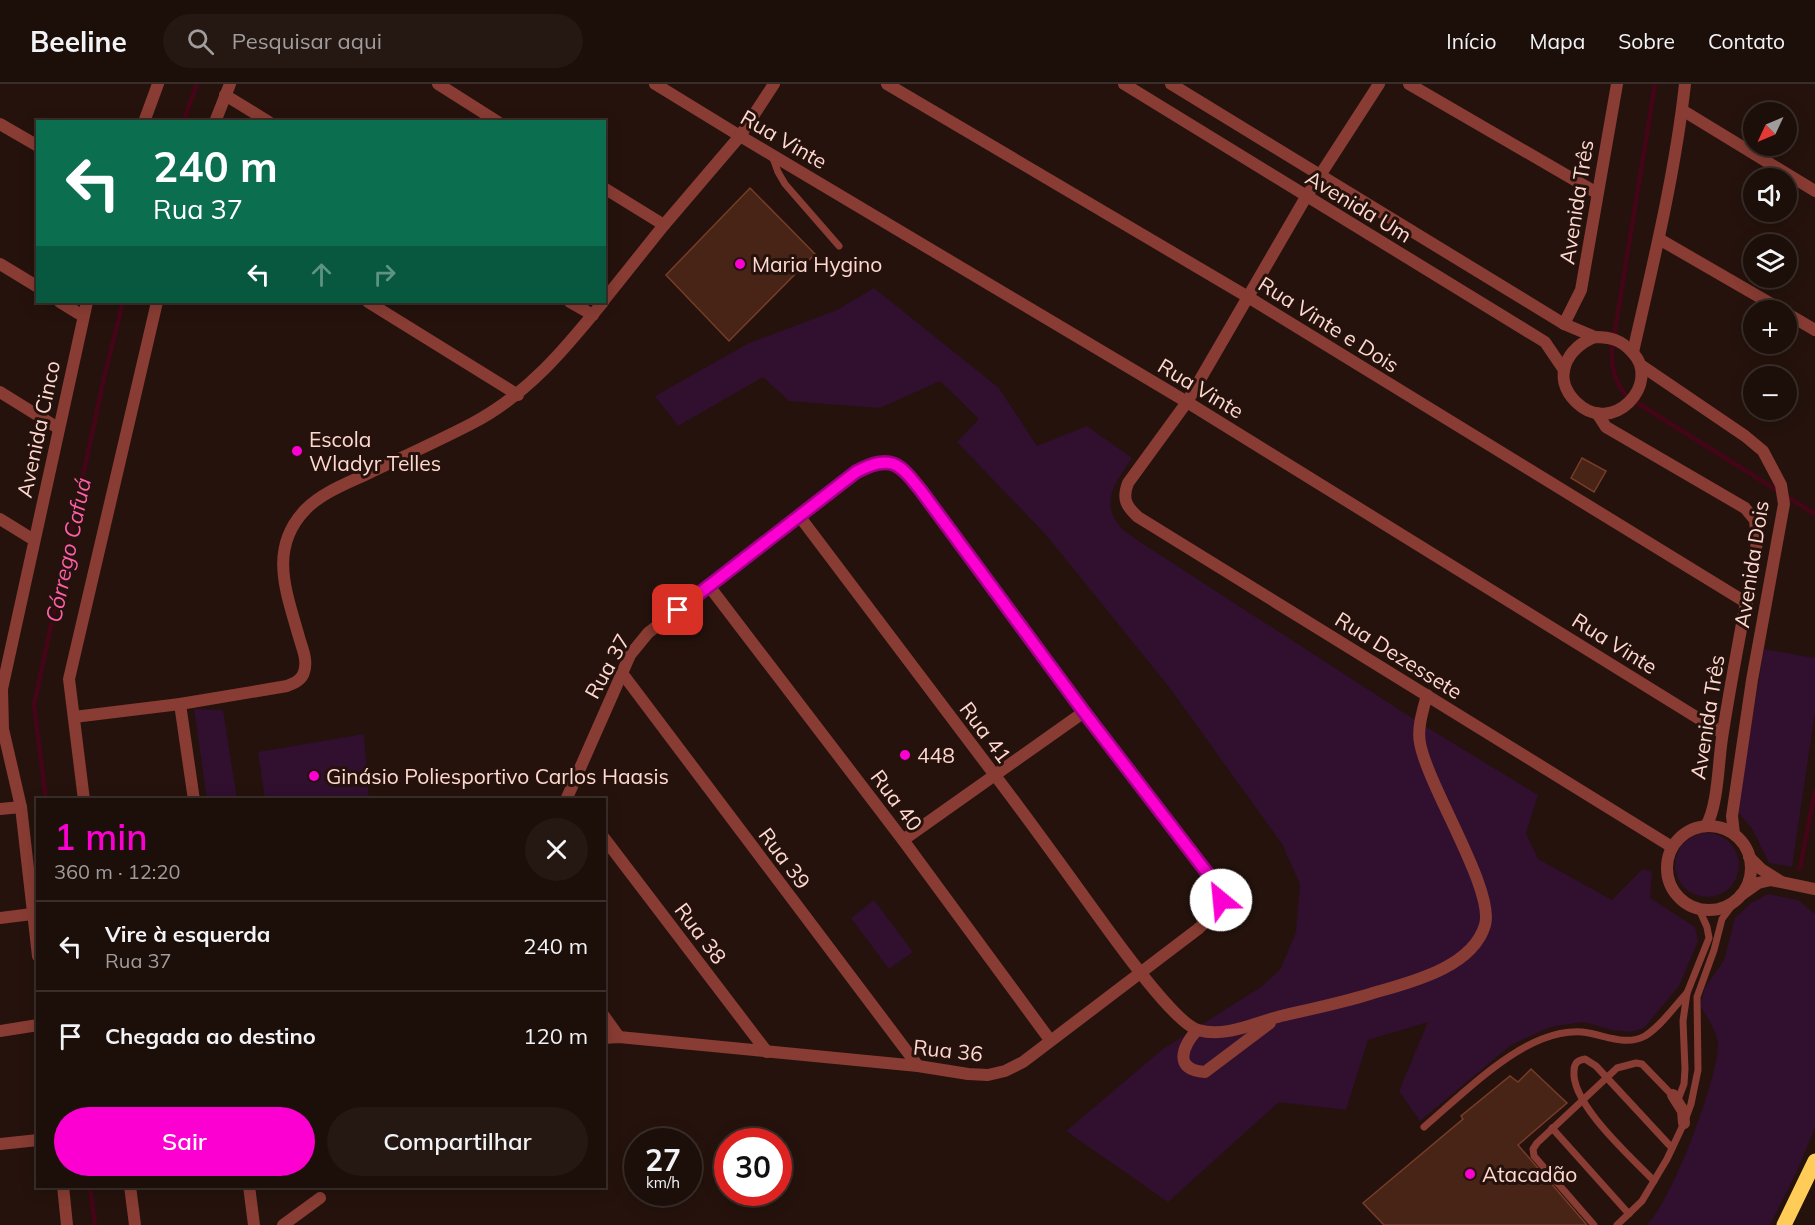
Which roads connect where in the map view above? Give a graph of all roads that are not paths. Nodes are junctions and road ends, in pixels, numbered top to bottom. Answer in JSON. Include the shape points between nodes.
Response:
{"nodes":[{"id":1,"x":438,"y":84,"type":"edge"},
{"id":2,"x":655,"y":84,"type":"edge"},
{"id":3,"x":774,"y":84,"type":"edge"},
{"id":4,"x":887,"y":84,"type":"edge"},
{"id":5,"x":1124,"y":84,"type":"edge"},
{"id":6,"x":1171,"y":84,"type":"edge"},
{"id":7,"x":1379,"y":84,"type":"edge"},
{"id":8,"x":1409,"y":84,"type":"edge"},
{"id":9,"x":1617,"y":84,"type":"edge"},
{"id":10,"x":1684,"y":84,"type":"edge"},
{"id":11,"x":155,"y":85,"type":"edge"},
{"id":12,"x":227,"y":89,"type":"edge"},
{"id":13,"x":1682,"y":110,"type":"junction"},
{"id":14,"x":145,"y":120,"type":"edge"},
{"id":15,"x":216,"y":120,"type":"edge"},
{"id":16,"x":266,"y":120,"type":"edge"},
{"id":17,"x":495,"y":120,"type":"edge"},
{"id":18,"x":0,"y":124,"type":"edge"},
{"id":19,"x":740,"y":136,"type":"junction"},
{"id":20,"x":36,"y":145,"type":"edge"},
{"id":21,"x":772,"y":154,"type":"junction"},
{"id":22,"x":1320,"y":175,"type":"junction"},
{"id":23,"x":606,"y":189,"type":"edge"},
{"id":24,"x":1815,"y":191,"type":"edge"},
{"id":25,"x":1597,"y":193,"type":"junction"},
{"id":26,"x":1306,"y":197,"type":"junction"},
{"id":27,"x":664,"y":225,"type":"junction"},
{"id":28,"x":1659,"y":239,"type":"junction"},
{"id":29,"x":839,"y":246,"type":"dead end"},
{"id":30,"x":0,"y":264,"type":"edge"},
{"id":31,"x":36,"y":286,"type":"edge"},
{"id":32,"x":1248,"y":297,"type":"junction"},
{"id":33,"x":606,"y":298,"type":"edge"},
{"id":34,"x":1765,"y":300,"type":"edge"},
{"id":35,"x":62,"y":303,"type":"edge"},
{"id":36,"x":87,"y":303,"type":"edge"},
{"id":37,"x":157,"y":303,"type":"edge"},
{"id":38,"x":370,"y":303,"type":"edge"},
{"id":39,"x":572,"y":303,"type":"edge"},
{"id":40,"x":602,"y":303,"type":"edge"},
{"id":41,"x":593,"y":315,"type":"junction"},
{"id":42,"x":83,"y":316,"type":"junction"},
{"id":43,"x":1797,"y":319,"type":"edge"},
{"id":44,"x":1564,"y":324,"type":"junction"},
{"id":45,"x":1815,"y":330,"type":"edge"},
{"id":46,"x":1595,"y":337,"type":"junction"},
{"id":47,"x":1633,"y":352,"type":"junction"},
{"id":48,"x":1642,"y":366,"type":"junction"},
{"id":49,"x":1564,"y":370,"type":"junction"},
{"id":50,"x":0,"y":392,"type":"edge"},
{"id":51,"x":518,"y":395,"type":"junction"},
{"id":52,"x":1187,"y":402,"type":"junction"},
{"id":53,"x":1597,"y":413,"type":"junction"},
{"id":54,"x":58,"y":428,"type":"junction"},
{"id":55,"x":800,"y":517,"type":"junction"},
{"id":56,"x":0,"y":519,"type":"edge"},
{"id":57,"x":34,"y":540,"type":"junction"},
{"id":58,"x":709,"y":586,"type":"junction"},
{"id":59,"x":1747,"y":603,"type":"junction"},
{"id":60,"x":5,"y":648,"type":"edge"},
{"id":61,"x":622,"y":673,"type":"junction"},
{"id":62,"x":1427,"y":695,"type":"junction"},
{"id":63,"x":180,"y":704,"type":"junction"},
{"id":64,"x":1084,"y":712,"type":"junction"},
{"id":65,"x":74,"y":717,"type":"junction"},
{"id":66,"x":1722,"y":733,"type":"junction"},
{"id":67,"x":995,"y":775,"type":"junction"},
{"id":68,"x":14,"y":778,"type":"junction"},
{"id":69,"x":0,"y":781,"type":"edge"},
{"id":70,"x":570,"y":797,"type":"edge"},
{"id":71,"x":84,"y":798,"type":"edge"},
{"id":72,"x":194,"y":798,"type":"edge"},
{"id":73,"x":21,"y":807,"type":"junction"},
{"id":74,"x":0,"y":809,"type":"edge"},
{"id":75,"x":1706,"y":826,"type":"junction"},
{"id":76,"x":1734,"y":834,"type":"junction"},
{"id":77,"x":903,"y":840,"type":"junction"},
{"id":78,"x":606,"y":841,"type":"edge"},
{"id":79,"x":1672,"y":847,"type":"junction"},
{"id":80,"x":1749,"y":857,"type":"junction"},
{"id":81,"x":1781,"y":881,"type":"junction"},
{"id":82,"x":1814,"y":887,"type":"edge"},
{"id":83,"x":1220,"y":894,"type":"joint"},
{"id":84,"x":1739,"y":897,"type":"junction"},
{"id":85,"x":1699,"y":909,"type":"junction"},
{"id":86,"x":32,"y":914,"type":"junction"},
{"id":87,"x":0,"y":918,"type":"edge"},
{"id":88,"x":36,"y":942,"type":"edge"},
{"id":89,"x":1139,"y":972,"type":"junction"},
{"id":90,"x":1687,"y":993,"type":"junction"},
{"id":91,"x":1277,"y":1017,"type":"junction"},
{"id":92,"x":606,"y":1019,"type":"edge"},
{"id":93,"x":36,"y":1025,"type":"edge"},
{"id":94,"x":1197,"y":1030,"type":"junction"},
{"id":95,"x":0,"y":1031,"type":"edge"},
{"id":96,"x":619,"y":1037,"type":"junction"},
{"id":97,"x":606,"y":1038,"type":"edge"},
{"id":98,"x":1050,"y":1040,"type":"junction"},
{"id":99,"x":767,"y":1052,"type":"junction"},
{"id":100,"x":918,"y":1066,"type":"junction"},
{"id":101,"x":1606,"y":1077,"type":"junction"},
{"id":102,"x":1673,"y":1095,"type":"junction"},
{"id":103,"x":1581,"y":1101,"type":"junction"},
{"id":104,"x":1684,"y":1123,"type":"junction"},
{"id":105,"x":1424,"y":1127,"type":"dead end"},
{"id":106,"x":1552,"y":1128,"type":"junction"},
{"id":107,"x":36,"y":1140,"type":"edge"},
{"id":108,"x":0,"y":1144,"type":"edge"},
{"id":109,"x":1672,"y":1148,"type":"junction"},
{"id":110,"x":1815,"y":1161,"type":"edge"},
{"id":111,"x":1654,"y":1181,"type":"junction"},
{"id":112,"x":63,"y":1188,"type":"edge"},
{"id":113,"x":130,"y":1188,"type":"edge"},
{"id":114,"x":249,"y":1188,"type":"edge"},
{"id":115,"x":320,"y":1198,"type":"dead end"},
{"id":116,"x":1629,"y":1214,"type":"junction"},
{"id":117,"x":67,"y":1225,"type":"edge"},
{"id":118,"x":135,"y":1225,"type":"edge"},
{"id":119,"x":254,"y":1225,"type":"edge"},
{"id":120,"x":283,"y":1225,"type":"edge"},
{"id":121,"x":1594,"y":1225,"type":"edge"},
{"id":122,"x":1617,"y":1225,"type":"edge"},
{"id":123,"x":1784,"y":1225,"type":"edge"}],
"edges":[{"from":1,"to":17,"type":"street"},
{"from":2,"to":19,"type":"street","name":"Rua Vinte"},
{"from":3,"to":19,"type":"street"},
{"from":4,"to":32,"type":"street","name":"Rua Vinte e Dois"},
{"from":5,"to":26,"type":"street","name":"Avenida Um"},
{"from":6,"to":22,"type":"street","name":"Avenida Um"},
{"from":7,"to":22,"type":"street"},
{"from":8,"to":25,"type":"street"},
{"from":9,"to":25,"type":"street","name":"Avenida Três"},
{"from":10,"to":13,"type":"street"},
{"from":11,"to":14,"type":"street"},
{"from":12,"to":15,"type":"street"},
{"from":12,"to":16,"type":"street"},
{"from":13,"to":24,"type":"street"},
{"from":13,"to":28,"type":"street"},
{"from":18,"to":20,"type":"street"},
{"from":19,"to":21,"type":"street","name":"Rua Vinte"},
{"from":19,"to":27,"type":"street"},
{"from":21,"to":29,"type":"lane","via":[[785,184]]},
{"from":21,"to":52,"type":"street","name":"Rua Vinte"},
{"from":22,"to":26,"type":"street"},
{"from":22,"to":44,"type":"street","name":"Avenida Um"},
{"from":23,"to":27,"type":"street"},
{"from":25,"to":44,"type":"street","name":"Avenida Três","via":[[1581,290]]},
{"from":26,"to":32,"type":"street"},
{"from":26,"to":49,"type":"street","name":"Avenida Um","via":[[1545,342]]},
{"from":27,"to":33,"type":"street"},
{"from":28,"to":34,"type":"street"},
{"from":28,"to":47,"type":"street"},
{"from":30,"to":31,"type":"street"},
{"from":32,"to":52,"type":"street"},
{"from":32,"to":59,"type":"street","name":"Rua Vinte e Dois"},
{"from":35,"to":42,"type":"street"},
{"from":36,"to":42,"type":"street","name":"Avenida Cinco"},
{"from":37,"to":65,"type":"street","via":[[69,679]]},
{"from":38,"to":51,"type":"street"},
{"from":39,"to":41,"type":"street"},
{"from":40,"to":41,"type":"street"},
{"from":41,"to":51,"type":"street"},
{"from":42,"to":54,"type":"street","name":"Avenida Cinco"},
{"from":43,"to":45,"type":"street"},
{"from":44,"to":46,"type":"street","name":"Avenida Um"},
{"from":46,"to":47,"type":"street","via":[[1617,340]]},
{"from":46,"to":49,"type":"street","via":[[1574,349]]},
{"from":47,"to":48,"type":"street"},
{"from":48,"to":53,"type":"street","via":[[1638,390],[1631,401],[1622,409]]},
{"from":48,"to":76,"type":"street","name":"Avenida Dois","via":[[1763,451],[1781,485],[1784,504],[1752,680],[1732,816]]},
{"from":49,"to":53,"type":"street","via":[[1572,399],[1587,411]]},
{"from":50,"to":54,"type":"street"},
{"from":51,"to":63,"type":"street","via":[[473,423],[331,491],[307,508],[290,531],[283,552],[283,574],[305,658],[304,674],[298,681]]},
{"from":52,"to":62,"type":"street","name":"Rua Dezessete","via":[[1128,483],[1125,501],[1129,509]]},
{"from":52,"to":66,"type":"street","name":"Rua Vinte"},
{"from":53,"to":59,"type":"street","name":"Avenida Três","via":[[1606,427],[1745,508],[1755,520],[1757,542]]},
{"from":54,"to":57,"type":"street","name":"Avenida Cinco"},
{"from":55,"to":58,"type":"street","name":"Rua 37"},
{"from":55,"to":64,"type":"street","name":"Rua 37","via":[[871,464],[894,463],[904,469]]},
{"from":55,"to":67,"type":"street","name":"Rua 41"},
{"from":56,"to":57,"type":"street"},
{"from":57,"to":60,"type":"street","name":"Avenida Cinco"},
{"from":58,"to":61,"type":"street","name":"Rua 37","via":[[648,633]]},
{"from":58,"to":77,"type":"street","name":"Rua 40"},
{"from":59,"to":66,"type":"street","name":"Avenida Três"},
{"from":60,"to":68,"type":"street","name":"Avenida Cinco","via":[[3,729]]},
{"from":61,"to":70,"type":"street","name":"Rua 37"},
{"from":61,"to":100,"type":"street","name":"Rua 39"},
{"from":62,"to":79,"type":"street","name":"Rua Dezessete"},
{"from":62,"to":91,"type":"street","via":[[1419,740],[1428,770],[1478,882],[1485,905],[1485,924],[1460,958],[1432,975]]},
{"from":63,"to":65,"type":"street"},
{"from":63,"to":72,"type":"street"},
{"from":64,"to":67,"type":"street"},
{"from":64,"to":83,"type":"street","name":"Rua 37"},
{"from":65,"to":71,"type":"street"},
{"from":66,"to":75,"type":"street","name":"Avenida Três","via":[[1713,804]]},
{"from":67,"to":77,"type":"street"},
{"from":67,"to":89,"type":"street","name":"Rua 41"},
{"from":68,"to":69,"type":"street"},
{"from":68,"to":73,"type":"street","name":"Avenida Cinco"},
{"from":73,"to":74,"type":"street"},
{"from":73,"to":86,"type":"street","name":"Avenida Cinco"},
{"from":75,"to":76,"type":"street"},
{"from":75,"to":79,"type":"street","via":[[1686,832]]},
{"from":76,"to":80,"type":"street"},
{"from":77,"to":98,"type":"street","name":"Rua 40"},
{"from":78,"to":99,"type":"street","name":"Rua 38"},
{"from":79,"to":85,"type":"street","via":[[1667,868],[1673,890]]},
{"from":80,"to":81,"type":"street"},
{"from":80,"to":84,"type":"street","via":[[1750,873]]},
{"from":81,"to":82,"type":"street"},
{"from":81,"to":84,"type":"street","via":[[1758,883]]},
{"from":83,"to":89,"type":"street","name":"Rua 36","via":[[1220,907],[1214,915]]},
{"from":84,"to":85,"type":"street","via":[[1719,909]]},
{"from":84,"to":104,"type":"lane","via":[[1722,919],[1697,997],[1698,1070]]},
{"from":85,"to":90,"type":"lane","via":[[1709,938]]},
{"from":86,"to":87,"type":"street"},
{"from":86,"to":88,"type":"street","name":"Avenida Cinco"},
{"from":89,"to":94,"type":"street","name":"Rua 41","via":[[1174,1012]]},
{"from":89,"to":98,"type":"street","name":"Rua 36"},
{"from":90,"to":102,"type":"lane","via":[[1683,1022],[1684,1084],[1678,1097]]},
{"from":90,"to":105,"type":"lane","via":[[1644,1036],[1613,1040],[1567,1032],[1541,1039],[1486,1074]]},
{"from":91,"to":94,"type":"street","via":[[1242,1029]]},
{"from":91,"to":94,"type":"street","via":[[1205,1072],[1197,1072],[1184,1060],[1186,1042]]},
{"from":92,"to":96,"type":"street"},
{"from":93,"to":95,"type":"street"},
{"from":96,"to":97,"type":"street","name":"Rua 36"},
{"from":96,"to":99,"type":"street","name":"Rua 36"},
{"from":98,"to":100,"type":"street","name":"Rua 36","via":[[1023,1062],[988,1075]]},
{"from":99,"to":100,"type":"street","name":"Rua 36"},
{"from":101,"to":102,"type":"lane","via":[[1618,1067],[1642,1064]]},
{"from":101,"to":103,"type":"lane"},
{"from":101,"to":103,"type":"lane","via":[[1590,1061],[1581,1059],[1574,1066],[1573,1081]]},
{"from":101,"to":109,"type":"lane"},
{"from":102,"to":104,"type":"street","via":[[1683,1111]]},
{"from":103,"to":106,"type":"lane"},
{"from":103,"to":111,"type":"lane"},
{"from":104,"to":109,"type":"lane"},
{"from":106,"to":116,"type":"lane"},
{"from":106,"to":121,"type":"lane","via":[[1534,1145],[1534,1156]]},
{"from":107,"to":108,"type":"street"},
{"from":109,"to":111,"type":"lane"},
{"from":110,"to":123,"type":"main road"},
{"from":111,"to":116,"type":"lane"},
{"from":112,"to":117,"type":"street"},
{"from":113,"to":118,"type":"street"},
{"from":114,"to":119,"type":"street"},
{"from":115,"to":120,"type":"street"},
{"from":116,"to":122,"type":"lane"}]}
